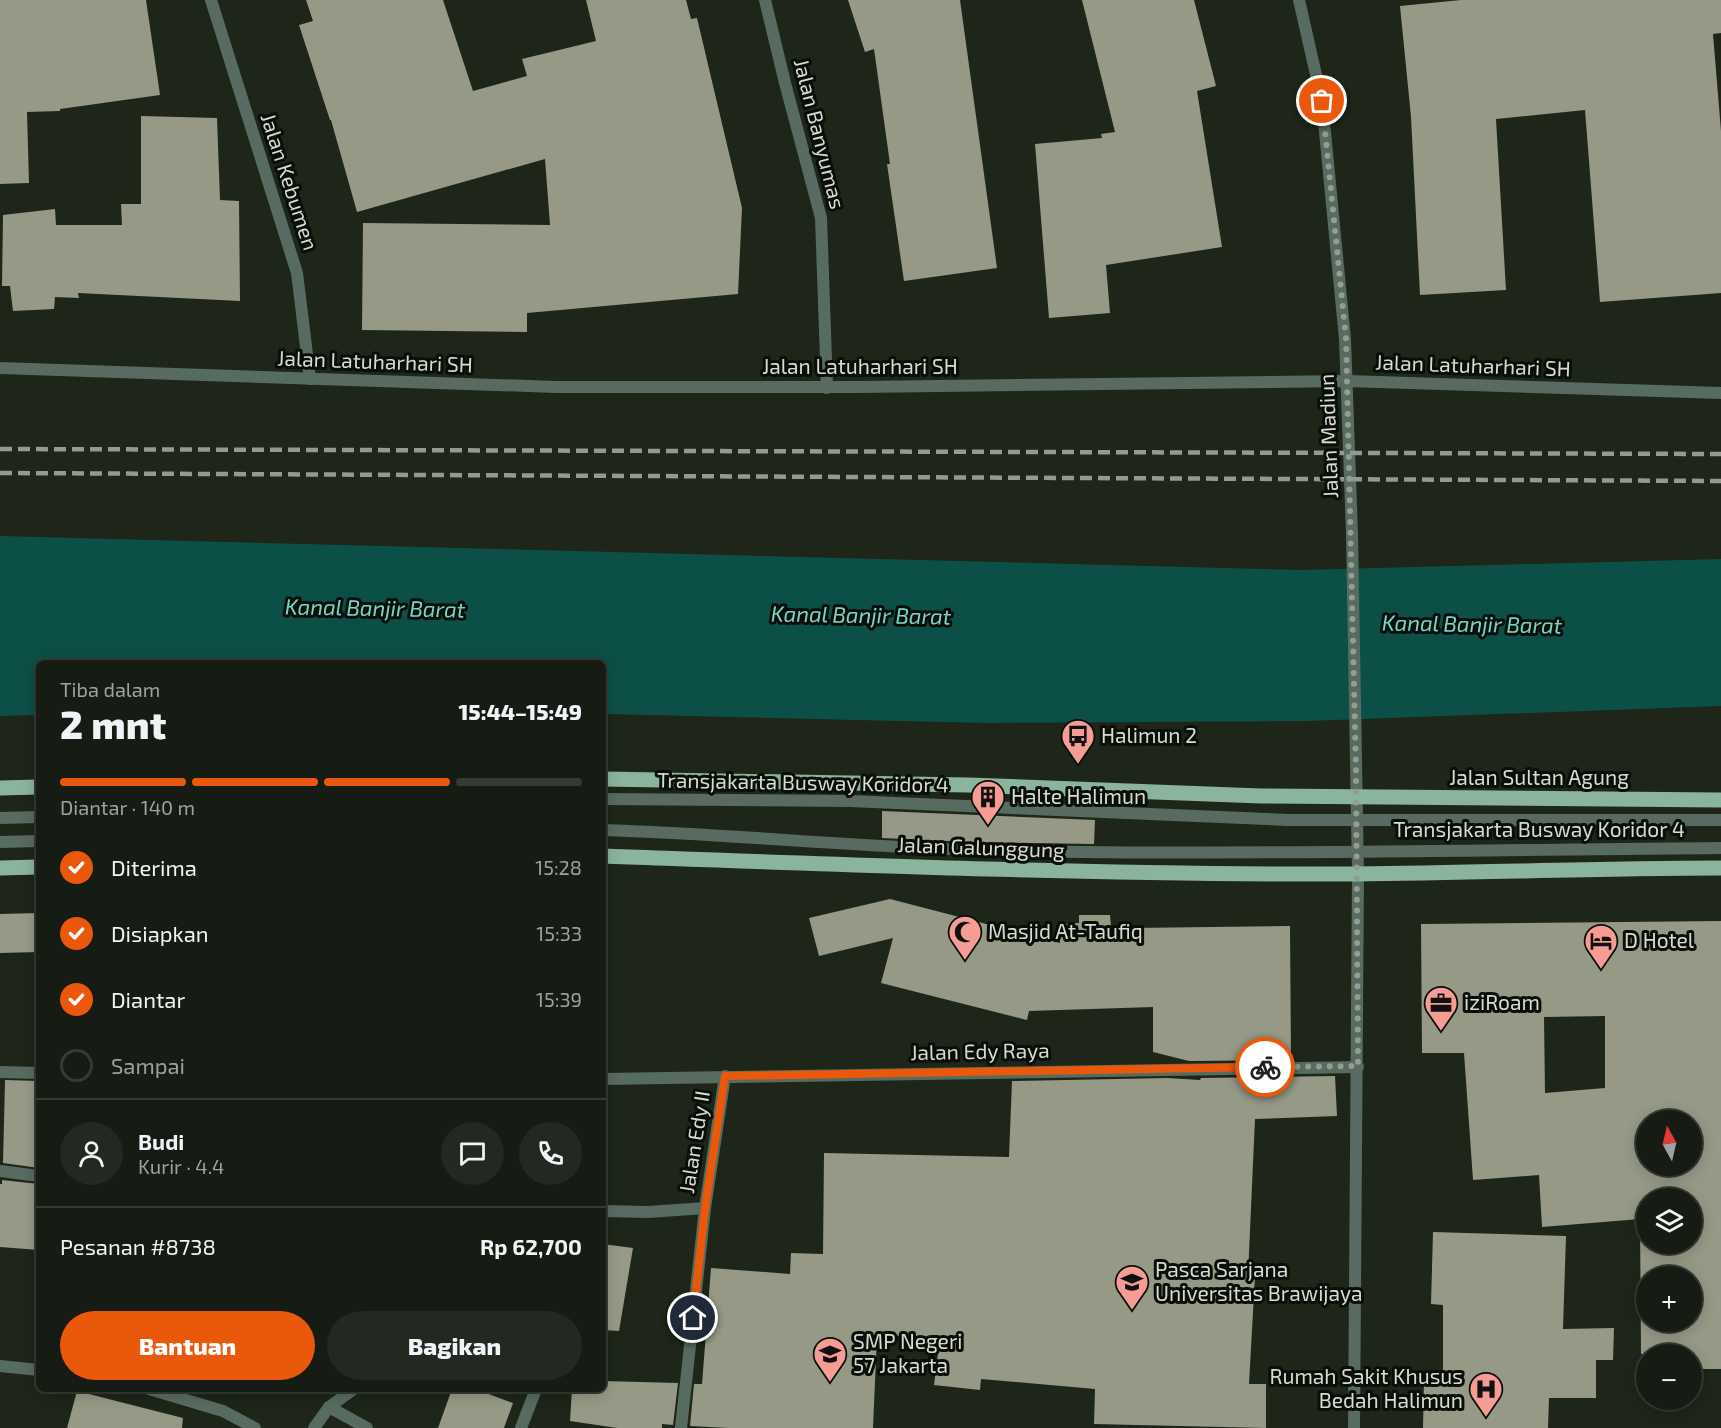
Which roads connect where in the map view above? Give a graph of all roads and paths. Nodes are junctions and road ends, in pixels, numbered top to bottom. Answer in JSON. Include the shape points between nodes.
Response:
{"nodes":[{"id":1,"x":211,"y":0,"type":"edge"},
{"id":2,"x":765,"y":0,"type":"edge"},
{"id":3,"x":1299,"y":0,"type":"edge"},
{"id":4,"x":0,"y":368,"type":"edge"},
{"id":5,"x":310,"y":379,"type":"junction"},
{"id":6,"x":1347,"y":381,"type":"junction"},
{"id":7,"x":827,"y":388,"type":"junction"},
{"id":8,"x":1721,"y":393,"type":"edge"},
{"id":9,"x":606,"y":780,"type":"edge"},
{"id":10,"x":36,"y":787,"type":"edge"},
{"id":11,"x":0,"y":788,"type":"edge"},
{"id":12,"x":1356,"y":798,"type":"junction"},
{"id":13,"x":606,"y":799,"type":"edge"},
{"id":14,"x":1721,"y":800,"type":"edge"},
{"id":15,"x":36,"y":817,"type":"edge"},
{"id":16,"x":0,"y":818,"type":"edge"},
{"id":17,"x":1357,"y":819,"type":"junction"},
{"id":18,"x":1721,"y":820,"type":"edge"},
{"id":19,"x":606,"y":830,"type":"edge"},
{"id":20,"x":36,"y":841,"type":"edge"},
{"id":21,"x":0,"y":842,"type":"edge"},
{"id":22,"x":1721,"y":848,"type":"edge"},
{"id":23,"x":1357,"y":850,"type":"junction"},
{"id":24,"x":606,"y":856,"type":"edge"},
{"id":25,"x":36,"y":867,"type":"edge"},
{"id":26,"x":0,"y":868,"type":"edge"},
{"id":27,"x":1721,"y":868,"type":"edge"},
{"id":28,"x":1358,"y":874,"type":"junction"},
{"id":29,"x":1358,"y":1066,"type":"junction"},
{"id":30,"x":0,"y":1072,"type":"edge"},
{"id":31,"x":36,"y":1073,"type":"edge"},
{"id":32,"x":725,"y":1076,"type":"junction"},
{"id":33,"x":606,"y":1079,"type":"edge"},
{"id":34,"x":0,"y":1171,"type":"edge"},
{"id":35,"x":36,"y":1176,"type":"edge"},
{"id":36,"x":705,"y":1208,"type":"junction"},
{"id":37,"x":606,"y":1211,"type":"edge"},
{"id":38,"x":0,"y":1366,"type":"edge"},
{"id":39,"x":36,"y":1370,"type":"edge"},
{"id":40,"x":159,"y":1392,"type":"edge"},
{"id":41,"x":350,"y":1392,"type":"edge"},
{"id":42,"x":535,"y":1392,"type":"edge"},
{"id":43,"x":329,"y":1407,"type":"junction"},
{"id":44,"x":255,"y":1428,"type":"edge"},
{"id":45,"x":314,"y":1428,"type":"edge"},
{"id":46,"x":367,"y":1428,"type":"edge"},
{"id":47,"x":521,"y":1428,"type":"edge"},
{"id":48,"x":681,"y":1428,"type":"edge"},
{"id":49,"x":1354,"y":1428,"type":"edge"}],
"edges":[{"from":1,"to":5,"type":"street","name":"Jalan Kebumen","via":[[297,273]]},
{"from":2,"to":7,"type":"street","name":"Jalan Banyumas","via":[[821,218]]},
{"from":3,"to":6,"type":"street","name":"Jalan Madiun","via":[[1322,101]]},
{"from":4,"to":5,"type":"street","name":"Jalan Latuharhari SH"},
{"from":5,"to":7,"type":"street","name":"Jalan Latuharhari SH","via":[[556,387]]},
{"from":6,"to":7,"type":"street","name":"Jalan Latuharhari SH"},
{"from":6,"to":8,"type":"street","name":"Jalan Latuharhari SH"},
{"from":6,"to":12,"type":"street","name":"Jalan Madiun"},
{"from":9,"to":12,"type":"main road","via":[[968,785]]},
{"from":10,"to":11,"type":"main road"},
{"from":12,"to":14,"type":"main road","name":"Jalan Sultan Agung"},
{"from":12,"to":17,"type":"street","name":"Jalan Madiun"},
{"from":13,"to":17,"type":"street","name":"Transjakarta Busway Koridor 4","via":[[850,801],[1287,820]]},
{"from":15,"to":16,"type":"street"},
{"from":17,"to":18,"type":"street","name":"Transjakarta Busway Koridor 4"},
{"from":17,"to":23,"type":"street","name":"Jalan Madiun"},
{"from":19,"to":23,"type":"street","name":"Transjakarta Busway Koridor 4","via":[[1005,851]]},
{"from":20,"to":21,"type":"street"},
{"from":22,"to":23,"type":"street","name":"Transjakarta Busway Koridor 4"},
{"from":23,"to":28,"type":"street","name":"Jalan Madiun"},
{"from":24,"to":28,"type":"main road","name":"Jalan Galunggung","via":[[1012,871]]},
{"from":25,"to":26,"type":"main road"},
{"from":27,"to":28,"type":"main road"},
{"from":28,"to":29,"type":"street","name":"Jalan Madiun"},
{"from":29,"to":32,"type":"street","name":"Jalan Edy Raya"},
{"from":29,"to":49,"type":"street","name":"Jalan Madiun"},
{"from":30,"to":31,"type":"street"},
{"from":32,"to":33,"type":"street","name":"Jalan Edy Raya"},
{"from":32,"to":36,"type":"street","name":"Jalan Edy II"},
{"from":34,"to":35,"type":"street"},
{"from":36,"to":37,"type":"street"},
{"from":36,"to":48,"type":"street","name":"Jalan Edy II"},
{"from":38,"to":39,"type":"street"},
{"from":40,"to":44,"type":"street","via":[[223,1411]]},
{"from":41,"to":43,"type":"street"},
{"from":42,"to":47,"type":"street"},
{"from":43,"to":45,"type":"street"},
{"from":43,"to":46,"type":"street"}]}
